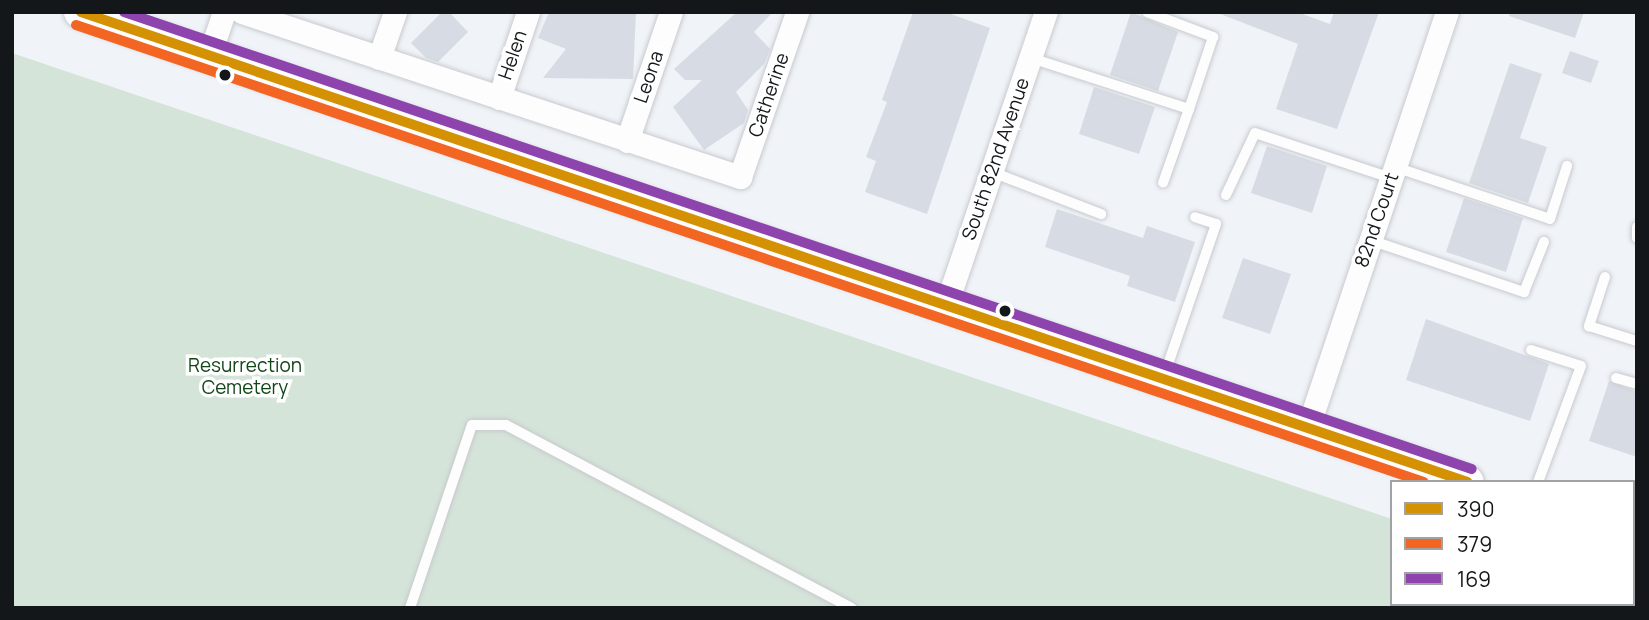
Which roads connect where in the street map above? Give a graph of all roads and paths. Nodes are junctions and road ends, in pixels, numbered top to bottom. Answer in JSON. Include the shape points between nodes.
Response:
{"nodes":[{"id":1,"x":224,"y":12,"type":"edge"},
{"id":2,"x":242,"y":12,"type":"edge"},
{"id":3,"x":395,"y":12,"type":"edge"},
{"id":4,"x":528,"y":12,"type":"edge"},
{"id":5,"x":671,"y":12,"type":"edge"},
{"id":6,"x":797,"y":12,"type":"edge"},
{"id":7,"x":1045,"y":12,"type":"edge"},
{"id":8,"x":1147,"y":12,"type":"edge"},
{"id":9,"x":1447,"y":12,"type":"edge"},
{"id":10,"x":92,"y":14,"type":"edge"},
{"id":11,"x":209,"y":56,"type":"junction"},
{"id":12,"x":379,"y":58,"type":"junction"},
{"id":13,"x":1031,"y":58,"type":"junction"},
{"id":14,"x":499,"y":98,"type":"junction"},
{"id":15,"x":1189,"y":109,"type":"junction"},
{"id":16,"x":627,"y":141,"type":"junction"},
{"id":17,"x":1567,"y":166,"type":"dead end"},
{"id":18,"x":992,"y":172,"type":"junction"},
{"id":19,"x":1393,"y":173,"type":"junction"},
{"id":20,"x":1163,"y":183,"type":"dead end"},
{"id":21,"x":1226,"y":195,"type":"dead end"},
{"id":22,"x":1101,"y":214,"type":"dead end"},
{"id":23,"x":1195,"y":217,"type":"dead end"},
{"id":24,"x":1637,"y":227,"type":"edge"},
{"id":25,"x":1637,"y":238,"type":"edge"},
{"id":26,"x":1370,"y":240,"type":"junction"},
{"id":27,"x":1544,"y":242,"type":"dead end"},
{"id":28,"x":1605,"y":277,"type":"dead end"},
{"id":29,"x":946,"y":305,"type":"junction"},
{"id":30,"x":1637,"y":341,"type":"edge"},
{"id":31,"x":1531,"y":350,"type":"dead end"},
{"id":32,"x":1616,"y":378,"type":"dead end"},
{"id":33,"x":1163,"y":379,"type":"junction"},
{"id":34,"x":1637,"y":384,"type":"edge"},
{"id":35,"x":1308,"y":427,"type":"junction"},
{"id":36,"x":1462,"y":480,"type":"edge"},
{"id":37,"x":1539,"y":480,"type":"edge"},
{"id":38,"x":410,"y":608,"type":"edge"},
{"id":39,"x":851,"y":608,"type":"edge"}],
"edges":[{"from":1,"to":11,"type":"street"},
{"from":2,"to":12,"type":"street"},
{"from":3,"to":12,"type":"street"},
{"from":4,"to":14,"type":"street","name":"Helen"},
{"from":5,"to":16,"type":"street","name":"Leona"},
{"from":6,"to":16,"type":"street","name":"Catherine","via":[[740,177]]},
{"from":7,"to":13,"type":"street","name":"South 82nd Avenue"},
{"from":8,"to":15,"type":"lane","via":[[1213,37]]},
{"from":9,"to":19,"type":"street","name":"82nd Court"},
{"from":10,"to":11,"type":"main road"},
{"from":11,"to":29,"type":"main road"},
{"from":12,"to":14,"type":"street"},
{"from":13,"to":15,"type":"lane"},
{"from":13,"to":18,"type":"street","name":"South 82nd Avenue"},
{"from":14,"to":16,"type":"street"},
{"from":15,"to":20,"type":"lane"},
{"from":17,"to":19,"type":"lane","via":[[1550,219]]},
{"from":18,"to":22,"type":"lane"},
{"from":18,"to":29,"type":"street","name":"South 82nd Avenue"},
{"from":19,"to":21,"type":"lane","via":[[1255,133]]},
{"from":19,"to":26,"type":"street","name":"82nd Court"},
{"from":23,"to":33,"type":"lane","via":[[1216,224]]},
{"from":24,"to":25,"type":"lane"},
{"from":26,"to":27,"type":"lane","via":[[1524,292]]},
{"from":26,"to":35,"type":"street","name":"82nd Court"},
{"from":28,"to":30,"type":"lane","via":[[1589,326]]},
{"from":29,"to":33,"type":"main road"},
{"from":31,"to":37,"type":"lane","via":[[1581,366]]},
{"from":32,"to":34,"type":"lane"},
{"from":33,"to":35,"type":"main road"},
{"from":35,"to":36,"type":"main road"},
{"from":38,"to":39,"type":"lane","via":[[472,425],[506,425]]}]}
